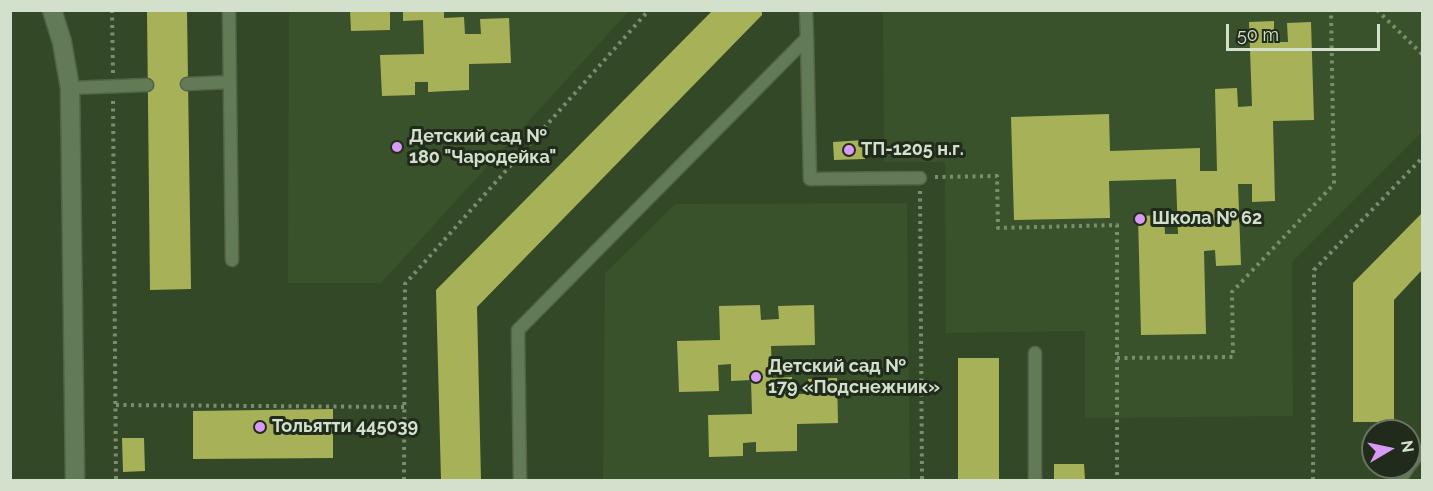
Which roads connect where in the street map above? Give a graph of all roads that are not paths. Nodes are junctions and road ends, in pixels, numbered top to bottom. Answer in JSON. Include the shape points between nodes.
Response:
{"nodes":[{"id":1,"x":52,"y":10,"type":"edge"},
{"id":2,"x":229,"y":10,"type":"edge"},
{"id":3,"x":806,"y":10,"type":"edge"},
{"id":4,"x":807,"y":38,"type":"junction"},
{"id":5,"x":230,"y":82,"type":"junction"},
{"id":6,"x":187,"y":84,"type":"dead end"},
{"id":7,"x":147,"y":85,"type":"dead end"},
{"id":8,"x":70,"y":88,"type":"junction"},
{"id":9,"x":920,"y":178,"type":"road end"},
{"id":10,"x":232,"y":260,"type":"dead end"},
{"id":11,"x":1035,"y":353,"type":"dead end"},
{"id":12,"x":75,"y":480,"type":"edge"},
{"id":13,"x":520,"y":480,"type":"edge"},
{"id":14,"x":1035,"y":480,"type":"edge"}],
"edges":[{"from":1,"to":8,"type":"street"},
{"from":2,"to":5,"type":"lane"},
{"from":3,"to":4,"type":"lane"},
{"from":4,"to":9,"type":"lane","via":[[810,179]]},
{"from":4,"to":13,"type":"lane","via":[[518,330]]},
{"from":5,"to":6,"type":"lane"},
{"from":5,"to":10,"type":"lane"},
{"from":7,"to":8,"type":"lane"},
{"from":8,"to":12,"type":"street"},
{"from":11,"to":14,"type":"lane"}]}
